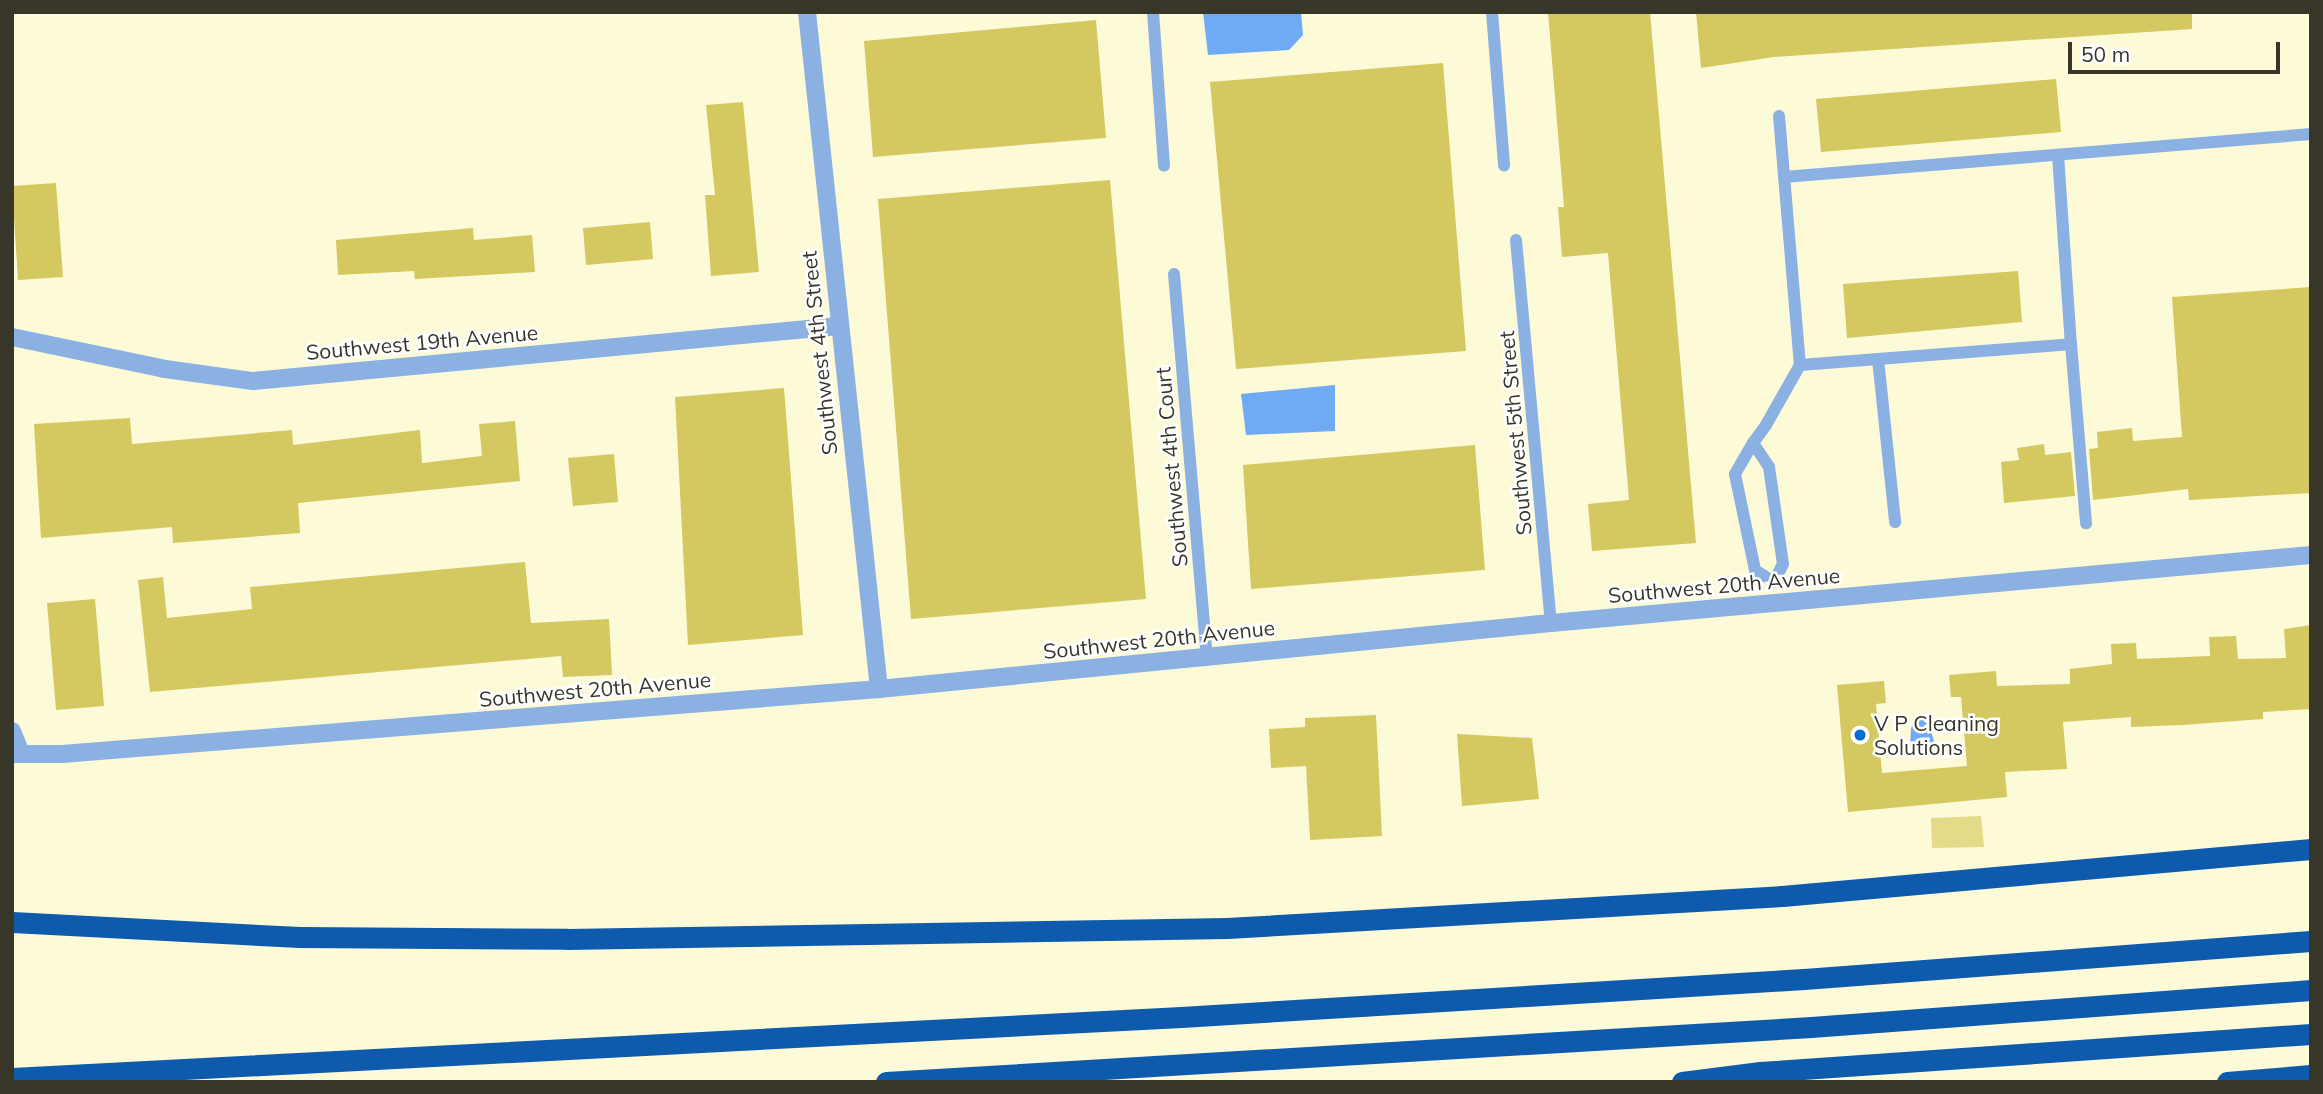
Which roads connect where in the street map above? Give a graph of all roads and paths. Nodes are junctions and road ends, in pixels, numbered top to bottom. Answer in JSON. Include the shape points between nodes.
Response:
{"nodes":[{"id":1,"x":807,"y":12,"type":"edge"},
{"id":2,"x":1153,"y":12,"type":"edge"},
{"id":3,"x":1492,"y":12,"type":"edge"},
{"id":4,"x":1779,"y":116,"type":"dead end"},
{"id":5,"x":2311,"y":134,"type":"edge"},
{"id":6,"x":2059,"y":155,"type":"junction"},
{"id":7,"x":1164,"y":166,"type":"dead end"},
{"id":8,"x":1504,"y":166,"type":"dead end"},
{"id":9,"x":1784,"y":177,"type":"junction"},
{"id":10,"x":1516,"y":240,"type":"dead end"},
{"id":11,"x":1174,"y":274,"type":"dead end"},
{"id":12,"x":839,"y":326,"type":"junction"},
{"id":13,"x":12,"y":337,"type":"edge"},
{"id":14,"x":2071,"y":344,"type":"junction"},
{"id":15,"x":1878,"y":359,"type":"junction"},
{"id":16,"x":1800,"y":365,"type":"junction"},
{"id":17,"x":1753,"y":443,"type":"junction"},
{"id":18,"x":1895,"y":522,"type":"dead end"},
{"id":19,"x":2086,"y":523,"type":"dead end"},
{"id":20,"x":2311,"y":555,"type":"edge"},
{"id":21,"x":1774,"y":582,"type":"junction"},
{"id":22,"x":1772,"y":604,"type":"junction"},
{"id":23,"x":1551,"y":622,"type":"junction"},
{"id":24,"x":1207,"y":657,"type":"junction"},
{"id":25,"x":879,"y":689,"type":"junction"},
{"id":26,"x":12,"y":731,"type":"edge"},
{"id":27,"x":16,"y":753,"type":"edge"},
{"id":28,"x":2311,"y":848,"type":"edge"},
{"id":29,"x":12,"y":922,"type":"edge"},
{"id":30,"x":2311,"y":941,"type":"edge"},
{"id":31,"x":2311,"y":990,"type":"edge"},
{"id":32,"x":2311,"y":1034,"type":"edge"},
{"id":33,"x":2311,"y":1075,"type":"edge"},
{"id":34,"x":12,"y":1078,"type":"edge"},
{"id":35,"x":886,"y":1082,"type":"edge"},
{"id":36,"x":1682,"y":1082,"type":"edge"},
{"id":37,"x":2227,"y":1082,"type":"edge"}],
"edges":[{"from":1,"to":12,"type":"street","name":"Southwest 4th Street"},
{"from":2,"to":7,"type":"lane"},
{"from":3,"to":8,"type":"lane"},
{"from":4,"to":9,"type":"lane"},
{"from":5,"to":6,"type":"lane"},
{"from":6,"to":9,"type":"lane"},
{"from":6,"to":14,"type":"lane"},
{"from":9,"to":16,"type":"lane"},
{"from":10,"to":23,"type":"lane","name":"Southwest 5th Street"},
{"from":11,"to":24,"type":"lane","name":"Southwest 4th Court"},
{"from":12,"to":13,"type":"street","name":"Southwest 19th Avenue","via":[[253,382]]},
{"from":12,"to":25,"type":"street","name":"Southwest 4th Street"},
{"from":14,"to":15,"type":"lane"},
{"from":14,"to":19,"type":"lane"},
{"from":15,"to":16,"type":"lane"},
{"from":15,"to":18,"type":"lane"},
{"from":16,"to":17,"type":"lane"},
{"from":17,"to":21,"type":"lane","via":[[1769,467],[1783,564]]},
{"from":17,"to":21,"type":"lane","via":[[1735,474],[1755,570]]},
{"from":20,"to":22,"type":"street","name":"Southwest 20th Avenue"},
{"from":21,"to":22,"type":"lane"},
{"from":22,"to":23,"type":"street","name":"Southwest 20th Avenue"},
{"from":23,"to":24,"type":"street","name":"Southwest 20th Avenue"},
{"from":24,"to":25,"type":"street","name":"Southwest 20th Avenue"},
{"from":25,"to":27,"type":"street","name":"Southwest 20th Avenue","via":[[61,754]]},
{"from":26,"to":27,"type":"street"},
{"from":28,"to":29,"type":"highway","via":[[1782,896],[1227,928],[567,939],[300,937]]},
{"from":30,"to":34,"type":"highway","via":[[1804,979],[1181,1017]]},
{"from":31,"to":35,"type":"highway","via":[[1811,1027]]},
{"from":32,"to":36,"type":"highway"},
{"from":33,"to":37,"type":"highway"}]}
